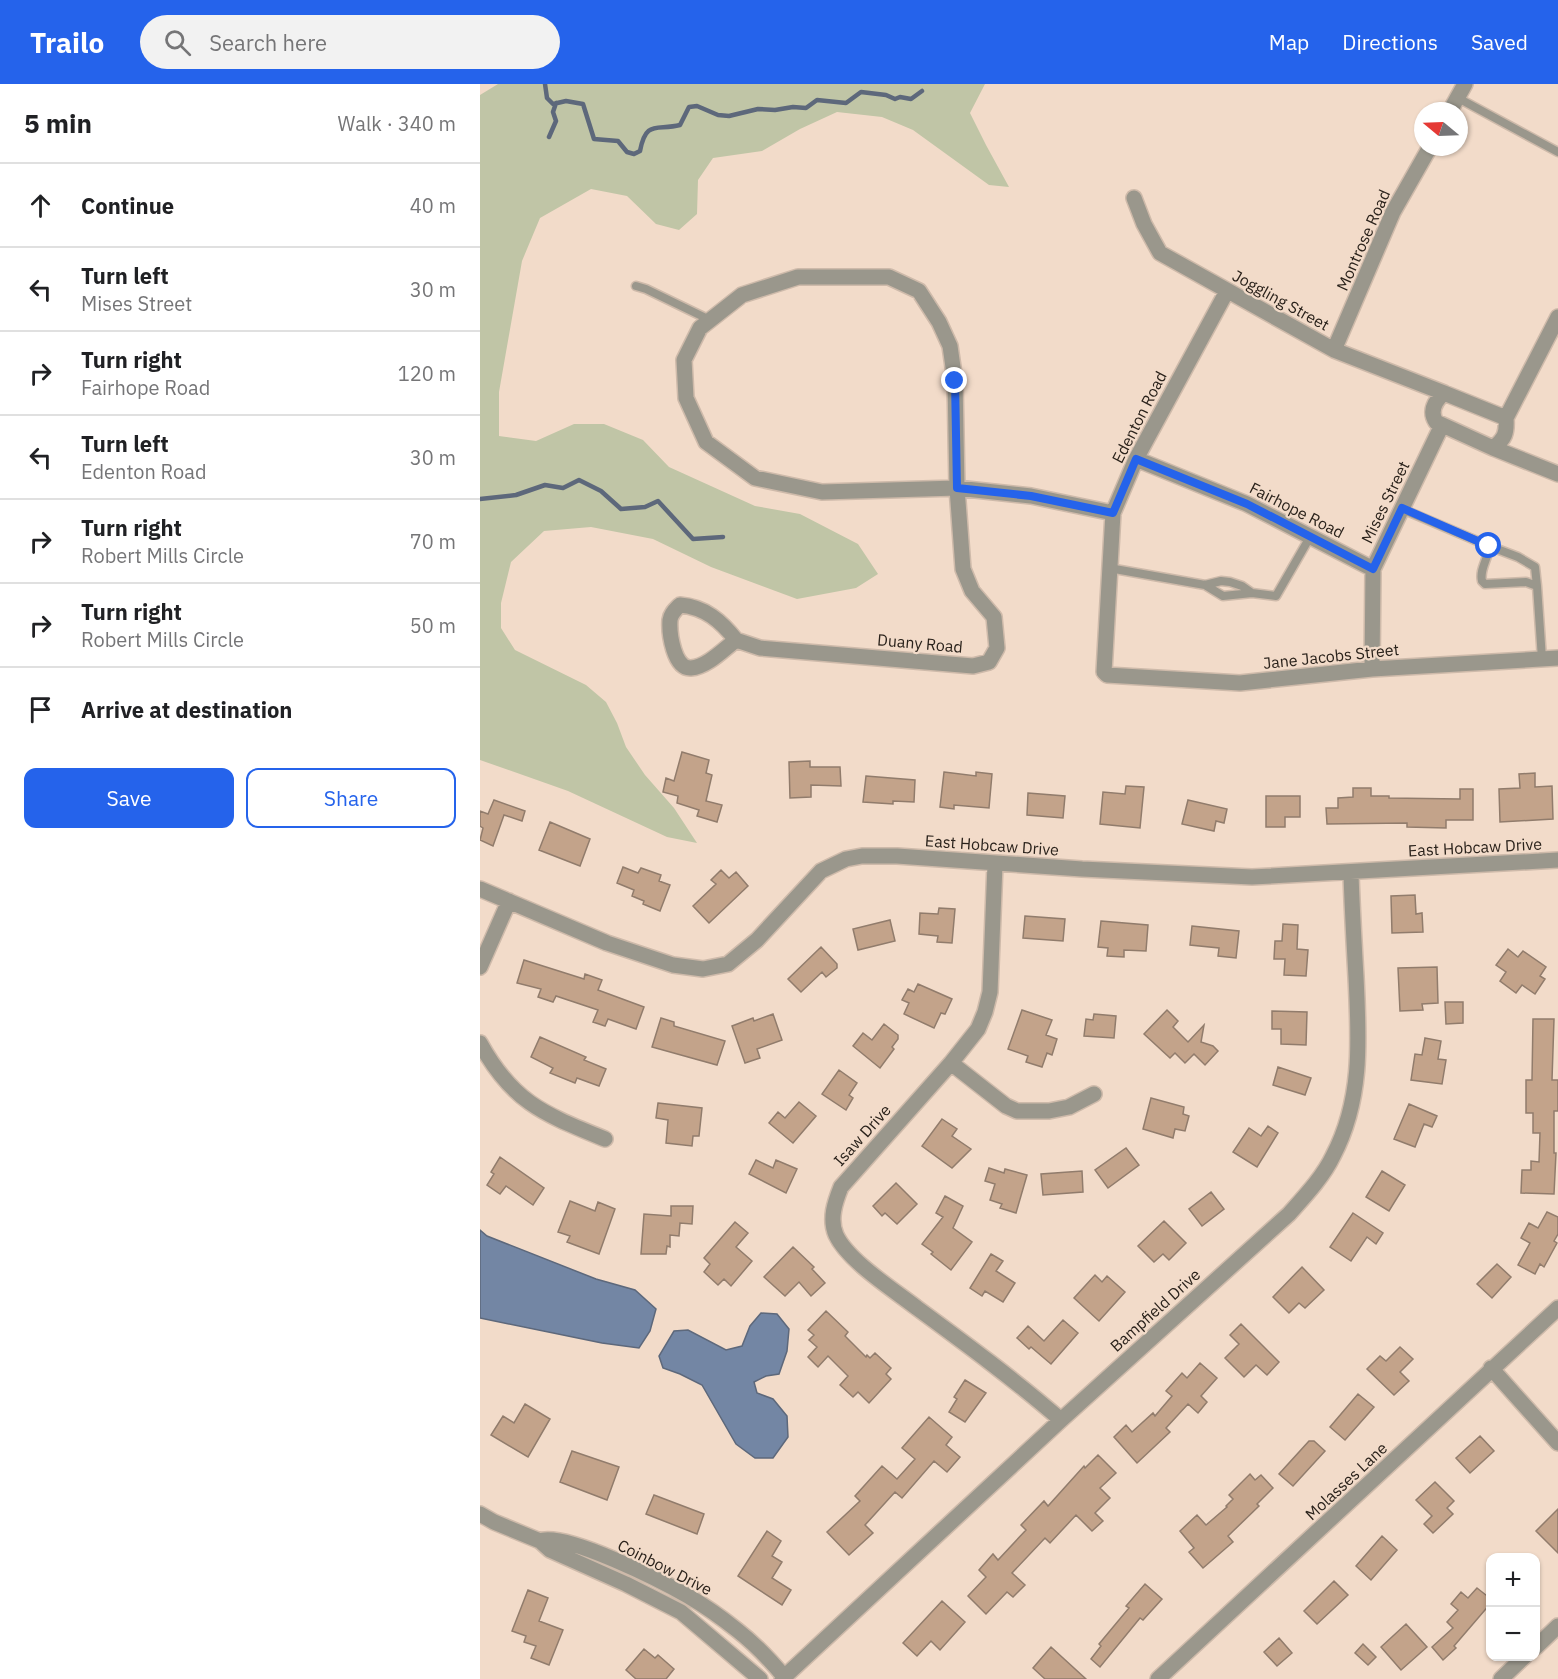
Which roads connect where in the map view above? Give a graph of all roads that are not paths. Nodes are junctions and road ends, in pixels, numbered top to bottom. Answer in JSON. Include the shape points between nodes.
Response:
{"nodes":[{"id":1,"x":1458,"y":98,"type":"edge"},
{"id":2,"x":1558,"y":152,"type":"edge"},
{"id":3,"x":1425,"y":156,"type":"edge"},
{"id":4,"x":1134,"y":198,"type":"dead end"},
{"id":5,"x":636,"y":286,"type":"dead end"},
{"id":6,"x":1227,"y":291,"type":"junction"},
{"id":7,"x":1558,"y":317,"type":"edge"},
{"id":8,"x":710,"y":320,"type":"junction"},
{"id":9,"x":1334,"y":350,"type":"junction"},
{"id":10,"x":1444,"y":393,"type":"junction"},
{"id":11,"x":1506,"y":418,"type":"junction"},
{"id":12,"x":1442,"y":425,"type":"junction"},
{"id":13,"x":1493,"y":448,"type":"junction"},
{"id":14,"x":1136,"y":459,"type":"junction"},
{"id":15,"x":1558,"y":474,"type":"edge"},
{"id":16,"x":957,"y":488,"type":"junction"},
{"id":17,"x":1402,"y":508,"type":"junction"},
{"id":18,"x":1113,"y":513,"type":"junction"},
{"id":19,"x":1310,"y":537,"type":"junction"},
{"id":20,"x":1489,"y":546,"type":"junction"},
{"id":21,"x":1109,"y":568,"type":"junction"},
{"id":22,"x":1373,"y":569,"type":"junction"},
{"id":23,"x":1205,"y":585,"type":"junction"},
{"id":24,"x":1536,"y":586,"type":"junction"},
{"id":25,"x":1252,"y":593,"type":"junction"},
{"id":26,"x":736,"y":640,"type":"junction"},
{"id":27,"x":1558,"y":658,"type":"edge"},
{"id":28,"x":1542,"y":659,"type":"junction"},
{"id":29,"x":1372,"y":669,"type":"junction"},
{"id":30,"x":1107,"y":675,"type":"joint"},
{"id":31,"x":1558,"y":860,"type":"edge"},
{"id":32,"x":995,"y":864,"type":"junction"},
{"id":33,"x":1351,"y":873,"type":"junction"},
{"id":34,"x":480,"y":889,"type":"edge"},
{"id":35,"x":509,"y":901,"type":"junction"},
{"id":36,"x":480,"y":967,"type":"edge"},
{"id":37,"x":480,"y":1043,"type":"edge"},
{"id":38,"x":951,"y":1063,"type":"junction"},
{"id":39,"x":1094,"y":1094,"type":"dead end"},
{"id":40,"x":604,"y":1139,"type":"dead end"},
{"id":41,"x":1558,"y":1308,"type":"edge"},
{"id":42,"x":1491,"y":1368,"type":"junction"},
{"id":43,"x":1061,"y":1420,"type":"junction"},
{"id":44,"x":1558,"y":1443,"type":"edge"},
{"id":45,"x":480,"y":1514,"type":"edge"},
{"id":46,"x":540,"y":1541,"type":"junction"},
{"id":47,"x":1558,"y":1626,"type":"edge"},
{"id":48,"x":1540,"y":1643,"type":"edge"},
{"id":49,"x":1520,"y":1661,"type":"edge"},
{"id":50,"x":784,"y":1678,"type":"edge"},
{"id":51,"x":760,"y":1679,"type":"edge"},
{"id":52,"x":1158,"y":1679,"type":"edge"},
{"id":53,"x":1501,"y":1679,"type":"edge"}],
"edges":[{"from":1,"to":2,"type":"lane"},
{"from":3,"to":9,"type":"street","name":"Montrose Road","via":[[1393,212]]},
{"from":4,"to":6,"type":"street","name":"Joggling Street","via":[[1160,253]]},
{"from":5,"to":8,"type":"lane"},
{"from":6,"to":9,"type":"street","name":"Joggling Street"},
{"from":6,"to":14,"type":"street","name":"Edenton Road"},
{"from":7,"to":11,"type":"street"},
{"from":8,"to":16,"type":"street","name":"Duany Road","via":[[700,328],[684,360],[686,398],[706,442],[755,478],[822,492]]},
{"from":8,"to":16,"type":"street","name":"Duany Road","via":[[742,295],[798,277],[889,277],[918,291],[950,346],[955,381]]},
{"from":9,"to":10,"type":"street","name":"Joggling Street"},
{"from":10,"to":11,"type":"street","name":"Joggling Street"},
{"from":10,"to":12,"type":"street","via":[[1433,408],[1433,416]]},
{"from":11,"to":13,"type":"street","via":[[1505,436]]},
{"from":12,"to":13,"type":"street"},
{"from":12,"to":17,"type":"street","name":"Mises Street"},
{"from":13,"to":15,"type":"street"},
{"from":14,"to":18,"type":"street","name":"Edenton Road"},
{"from":14,"to":19,"type":"street","name":"Fairhope Road","via":[[1247,504]]},
{"from":16,"to":18,"type":"street","name":"Duany Road","via":[[1031,496]]},
{"from":16,"to":26,"type":"street","name":"Duany Road","via":[[963,569],[972,591],[994,617],[997,648],[989,662],[973,666],[760,648]]},
{"from":17,"to":20,"type":"lane"},
{"from":17,"to":22,"type":"street","name":"Mises Street"},
{"from":18,"to":21,"type":"street","name":"Edenton Road"},
{"from":19,"to":22,"type":"street","name":"Fairhope Road"},
{"from":19,"to":25,"type":"lane","via":[[1276,596]]},
{"from":20,"to":24,"type":"lane","via":[[1535,567]]},
{"from":20,"to":24,"type":"lane","via":[[1482,581],[1526,582]]},
{"from":21,"to":23,"type":"lane"},
{"from":21,"to":30,"type":"street","name":"Edenton Road","via":[[1103,667]]},
{"from":22,"to":29,"type":"street","name":"Mises Street"},
{"from":23,"to":25,"type":"lane","via":[[1223,596]]},
{"from":23,"to":25,"type":"lane","via":[[1230,582]]},
{"from":24,"to":28,"type":"lane"},
{"from":26,"to":26,"type":"street","name":"Duany Road","via":[[723,624],[694,606],[681,605],[670,620],[675,657],[690,668],[702,665]]},
{"from":27,"to":28,"type":"street","name":"Jane Jacobs Street"},
{"from":28,"to":29,"type":"street","name":"Jane Jacobs Street"},
{"from":29,"to":30,"type":"street","name":"Jane Jacobs Street","via":[[1240,683]]},
{"from":31,"to":33,"type":"street","name":"East Hobcaw Drive"},
{"from":32,"to":33,"type":"street","name":"East Hobcaw Drive","via":[[1252,877]]},
{"from":32,"to":35,"type":"street","name":"East Hobcaw Drive","via":[[897,856],[846,860],[821,871],[757,940],[728,964],[703,969],[673,965],[607,943]]},
{"from":32,"to":38,"type":"street","name":"Isaw Drive","via":[[990,992],[978,1029]]},
{"from":33,"to":43,"type":"street","name":"Bampfield Drive","via":[[1358,1074],[1349,1116],[1333,1156],[1289,1214]]},
{"from":34,"to":35,"type":"street","name":"East Hobcaw Drive"},
{"from":35,"to":36,"type":"street"},
{"from":37,"to":40,"type":"street","via":[[516,1093],[540,1110]]},
{"from":38,"to":39,"type":"street","via":[[1017,1111],[1069,1107]]},
{"from":38,"to":43,"type":"street","name":"Isaw Drive","via":[[841,1187],[834,1204],[835,1234],[871,1273],[1019,1383]]},
{"from":41,"to":42,"type":"street","name":"Molasses Lane"},
{"from":42,"to":44,"type":"street"},
{"from":42,"to":52,"type":"street","name":"Molasses Lane"},
{"from":43,"to":50,"type":"street","name":"Bampfield Drive"},
{"from":45,"to":46,"type":"street","name":"Coinbow Drive"},
{"from":46,"to":50,"type":"street","name":"Coinbow Drive","via":[[554,1539],[583,1548],[634,1568],[689,1597],[738,1630]]},
{"from":46,"to":51,"type":"street","name":"Coinbow Drive","via":[[550,1550],[681,1612]]},
{"from":47,"to":48,"type":"street"},
{"from":49,"to":53,"type":"street"}]}
